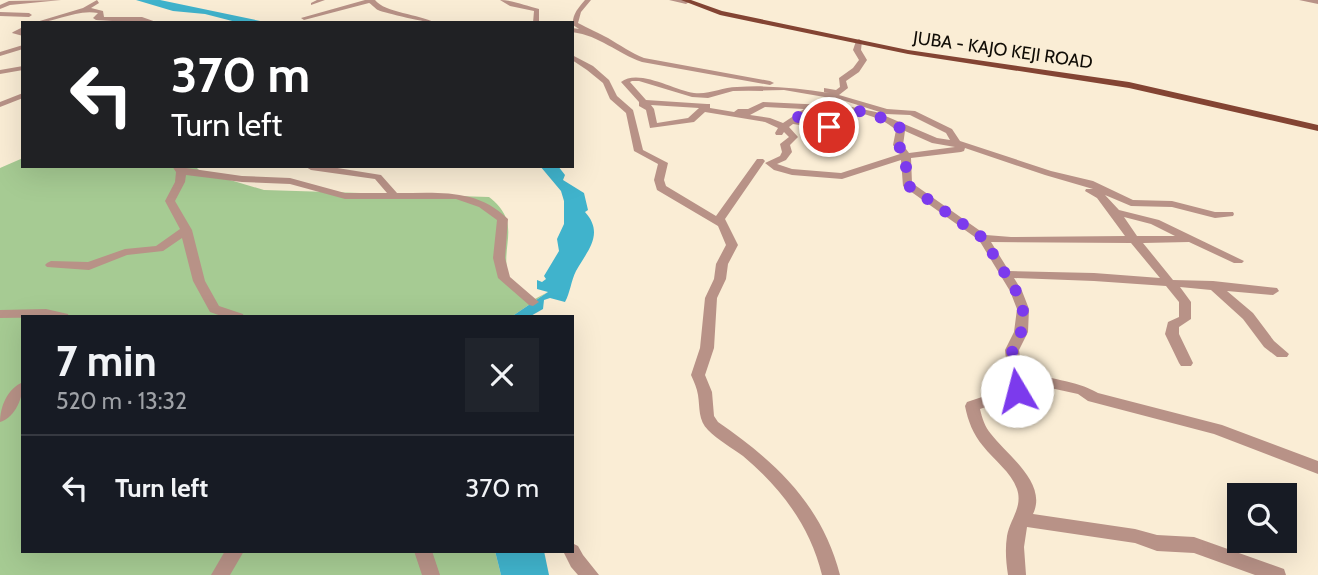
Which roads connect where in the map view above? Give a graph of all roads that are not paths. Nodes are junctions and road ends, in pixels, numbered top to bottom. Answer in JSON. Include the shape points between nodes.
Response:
{"nodes":[{"id":1,"x":19,"y":0,"type":"edge"},
{"id":2,"x":58,"y":0,"type":"edge"},
{"id":3,"x":321,"y":0,"type":"edge"},
{"id":4,"x":503,"y":0,"type":"edge"},
{"id":5,"x":588,"y":0,"type":"edge"},
{"id":6,"x":671,"y":0,"type":"edge"},
{"id":7,"x":1302,"y":0,"type":"edge"},
{"id":8,"x":371,"y":1,"type":"edge"},
{"id":9,"x":685,"y":1,"type":"edge"},
{"id":10,"x":97,"y":2,"type":"dead end"},
{"id":11,"x":1318,"y":2,"type":"edge"},
{"id":12,"x":9,"y":3,"type":"junction"},
{"id":13,"x":313,"y":4,"type":"dead end"},
{"id":14,"x":0,"y":7,"type":"edge"},
{"id":15,"x":85,"y":9,"type":"junction"},
{"id":16,"x":0,"y":14,"type":"edge"},
{"id":17,"x":304,"y":18,"type":"dead end"},
{"id":18,"x":28,"y":19,"type":"edge"},
{"id":19,"x":96,"y":19,"type":"junction"},
{"id":20,"x":0,"y":20,"type":"edge"},
{"id":21,"x":43,"y":21,"type":"edge"},
{"id":22,"x":92,"y":21,"type":"edge"},
{"id":23,"x":124,"y":21,"type":"edge"},
{"id":24,"x":149,"y":21,"type":"edge"},
{"id":25,"x":428,"y":21,"type":"edge"},
{"id":26,"x":536,"y":21,"type":"edge"},
{"id":27,"x":574,"y":28,"type":"edge"},
{"id":28,"x":859,"y":41,"type":"junction"},
{"id":29,"x":21,"y":48,"type":"edge"},
{"id":30,"x":0,"y":55,"type":"edge"},
{"id":31,"x":574,"y":58,"type":"edge"},
{"id":32,"x":21,"y":68,"type":"edge"},
{"id":33,"x":0,"y":72,"type":"edge"},
{"id":34,"x":837,"y":93,"type":"junction"},
{"id":35,"x":21,"y":96,"type":"edge"},
{"id":36,"x":613,"y":96,"type":"junction"},
{"id":37,"x":648,"y":102,"type":"junction"},
{"id":38,"x":0,"y":105,"type":"edge"},
{"id":39,"x":813,"y":107,"type":"junction"},
{"id":40,"x":630,"y":112,"type":"junction"},
{"id":41,"x":898,"y":125,"type":"junction"},
{"id":42,"x":785,"y":127,"type":"junction"},
{"id":43,"x":1318,"y":128,"type":"edge"},
{"id":44,"x":849,"y":131,"type":"dead end"},
{"id":45,"x":760,"y":161,"type":"dead end"},
{"id":46,"x":310,"y":168,"type":"edge"},
{"id":47,"x":319,"y":168,"type":"edge"},
{"id":48,"x":179,"y":173,"type":"edge"},
{"id":49,"x":1048,"y":173,"type":"junction"},
{"id":50,"x":279,"y":180,"type":"junction"},
{"id":51,"x":393,"y":194,"type":"dead end"},
{"id":52,"x":1115,"y":212,"type":"junction"},
{"id":53,"x":1229,"y":214,"type":"dead end"},
{"id":54,"x":720,"y":223,"type":"junction"},
{"id":55,"x":186,"y":230,"type":"junction"},
{"id":56,"x":983,"y":238,"type":"junction"},
{"id":57,"x":1134,"y":239,"type":"junction"},
{"id":58,"x":1191,"y":239,"type":"junction"},
{"id":59,"x":1238,"y":261,"type":"dead end"},
{"id":60,"x":51,"y":265,"type":"dead end"},
{"id":61,"x":1004,"y":274,"type":"junction"},
{"id":62,"x":1171,"y":284,"type":"junction"},
{"id":63,"x":1213,"y":285,"type":"junction"},
{"id":64,"x":1273,"y":291,"type":"dead end"},
{"id":65,"x":533,"y":302,"type":"dead end"},
{"id":66,"x":0,"y":314,"type":"edge"},
{"id":67,"x":54,"y":315,"type":"edge"},
{"id":68,"x":231,"y":315,"type":"edge"},
{"id":69,"x":1282,"y":354,"type":"dead end"},
{"id":70,"x":1186,"y":363,"type":"dead end"},
{"id":71,"x":1014,"y":374,"type":"junction"},
{"id":72,"x":21,"y":390,"type":"edge"},
{"id":73,"x":0,"y":417,"type":"edge"},
{"id":74,"x":1318,"y":468,"type":"edge"},
{"id":75,"x":1021,"y":519,"type":"junction"},
{"id":76,"x":234,"y":553,"type":"edge"},
{"id":77,"x":424,"y":553,"type":"edge"},
{"id":78,"x":574,"y":553,"type":"edge"},
{"id":79,"x":220,"y":575,"type":"edge"},
{"id":80,"x":431,"y":575,"type":"edge"},
{"id":81,"x":590,"y":575,"type":"edge"},
{"id":82,"x":831,"y":575,"type":"edge"},
{"id":83,"x":1017,"y":575,"type":"edge"},
{"id":84,"x":1277,"y":575,"type":"edge"}],
"edges":[{"from":1,"to":12,"type":"street"},
{"from":2,"to":12,"type":"street"},
{"from":3,"to":13,"type":"street"},
{"from":4,"to":26,"type":"street","via":[[537,10]]},
{"from":5,"to":27,"type":"street","via":[[578,12]]},
{"from":6,"to":9,"type":"street"},
{"from":7,"to":11,"type":"street"},
{"from":8,"to":17,"type":"street"},
{"from":8,"to":25,"type":"street","via":[[380,9]]},
{"from":9,"to":28,"type":"main road","name":"JUBA - KAJO KEJI ROAD","via":[[720,13]]},
{"from":10,"to":15,"type":"street"},
{"from":12,"to":14,"type":"street"},
{"from":15,"to":19,"type":"street","via":[[101,12]]},
{"from":15,"to":21,"type":"street"},
{"from":16,"to":18,"type":"street"},
{"from":18,"to":20,"type":"street"},
{"from":19,"to":22,"type":"street"},
{"from":19,"to":23,"type":"street"},
{"from":23,"to":24,"type":"street"},
{"from":27,"to":34,"type":"street","via":[[593,32],[642,61]]},
{"from":28,"to":34,"type":"street","via":[[857,50],[863,60],[842,80],[844,88]]},
{"from":28,"to":43,"type":"main road","name":"JUBA - KAJO KEJI ROAD","via":[[943,59],[1129,85]]},
{"from":29,"to":30,"type":"street"},
{"from":31,"to":36,"type":"street","via":[[606,82]]},
{"from":32,"to":33,"type":"street"},
{"from":34,"to":39,"type":"street"},
{"from":35,"to":38,"type":"street"},
{"from":36,"to":37,"type":"street"},
{"from":36,"to":40,"type":"street"},
{"from":37,"to":39,"type":"street","via":[[720,106],[738,112],[750,112],[763,104]]},
{"from":37,"to":40,"type":"street"},
{"from":39,"to":41,"type":"street","via":[[860,111]]},
{"from":39,"to":42,"type":"street"},
{"from":40,"to":54,"type":"street","via":[[639,151],[663,163],[661,188]]},
{"from":41,"to":49,"type":"street","via":[[935,141],[962,144]]},
{"from":41,"to":56,"type":"street","via":[[898,145],[908,166],[906,184]]},
{"from":42,"to":42,"type":"street","via":[[703,109],[691,120],[653,126],[650,109],[625,82],[639,79],[708,96],[733,89],[808,91],[912,113],[949,131],[961,149],[893,158],[842,176],[792,172],[770,163],[783,158],[785,144],[794,137]]},
{"from":42,"to":44,"type":"street"},
{"from":45,"to":54,"type":"street"},
{"from":46,"to":50,"type":"street"},
{"from":47,"to":51,"type":"street","via":[[378,177]]},
{"from":48,"to":50,"type":"street"},
{"from":48,"to":55,"type":"street","via":[[170,201]]},
{"from":49,"to":52,"type":"street","via":[[1101,196]]},
{"from":49,"to":53,"type":"street","via":[[1089,183],[1131,203],[1172,204]]},
{"from":50,"to":65,"type":"street","via":[[345,196],[452,196],[483,205],[502,216],[505,224],[499,258],[503,278]]},
{"from":52,"to":57,"type":"street"},
{"from":52,"to":58,"type":"street","via":[[1155,222]]},
{"from":54,"to":82,"type":"street","via":[[732,245],[711,298],[707,348],[698,375],[705,392],[706,416],[757,457],[802,510],[825,548]]},
{"from":55,"to":60,"type":"street","via":[[159,249],[125,252],[89,266]]},
{"from":55,"to":68,"type":"street","via":[[209,301],[214,309]]},
{"from":56,"to":57,"type":"street"},
{"from":56,"to":61,"type":"street"},
{"from":57,"to":58,"type":"street"},
{"from":57,"to":62,"type":"street"},
{"from":58,"to":59,"type":"street"},
{"from":61,"to":62,"type":"street"},
{"from":61,"to":71,"type":"street","via":[[1023,309],[1021,332],[1012,350]]},
{"from":62,"to":63,"type":"street"},
{"from":62,"to":70,"type":"street","via":[[1185,302],[1185,319],[1173,325],[1172,334]]},
{"from":63,"to":64,"type":"street"},
{"from":63,"to":69,"type":"street"},
{"from":66,"to":67,"type":"street"},
{"from":71,"to":74,"type":"street","via":[[1217,429]]},
{"from":71,"to":75,"type":"street","via":[[1017,391],[972,406],[974,424],[1024,485],[1028,506]]},
{"from":72,"to":73,"type":"street"},
{"from":75,"to":83,"type":"street","via":[[1013,546]]},
{"from":75,"to":84,"type":"street","via":[[1123,534],[1157,544],[1194,545]]},
{"from":76,"to":79,"type":"street"},
{"from":77,"to":80,"type":"street"},
{"from":78,"to":81,"type":"street"}]}
